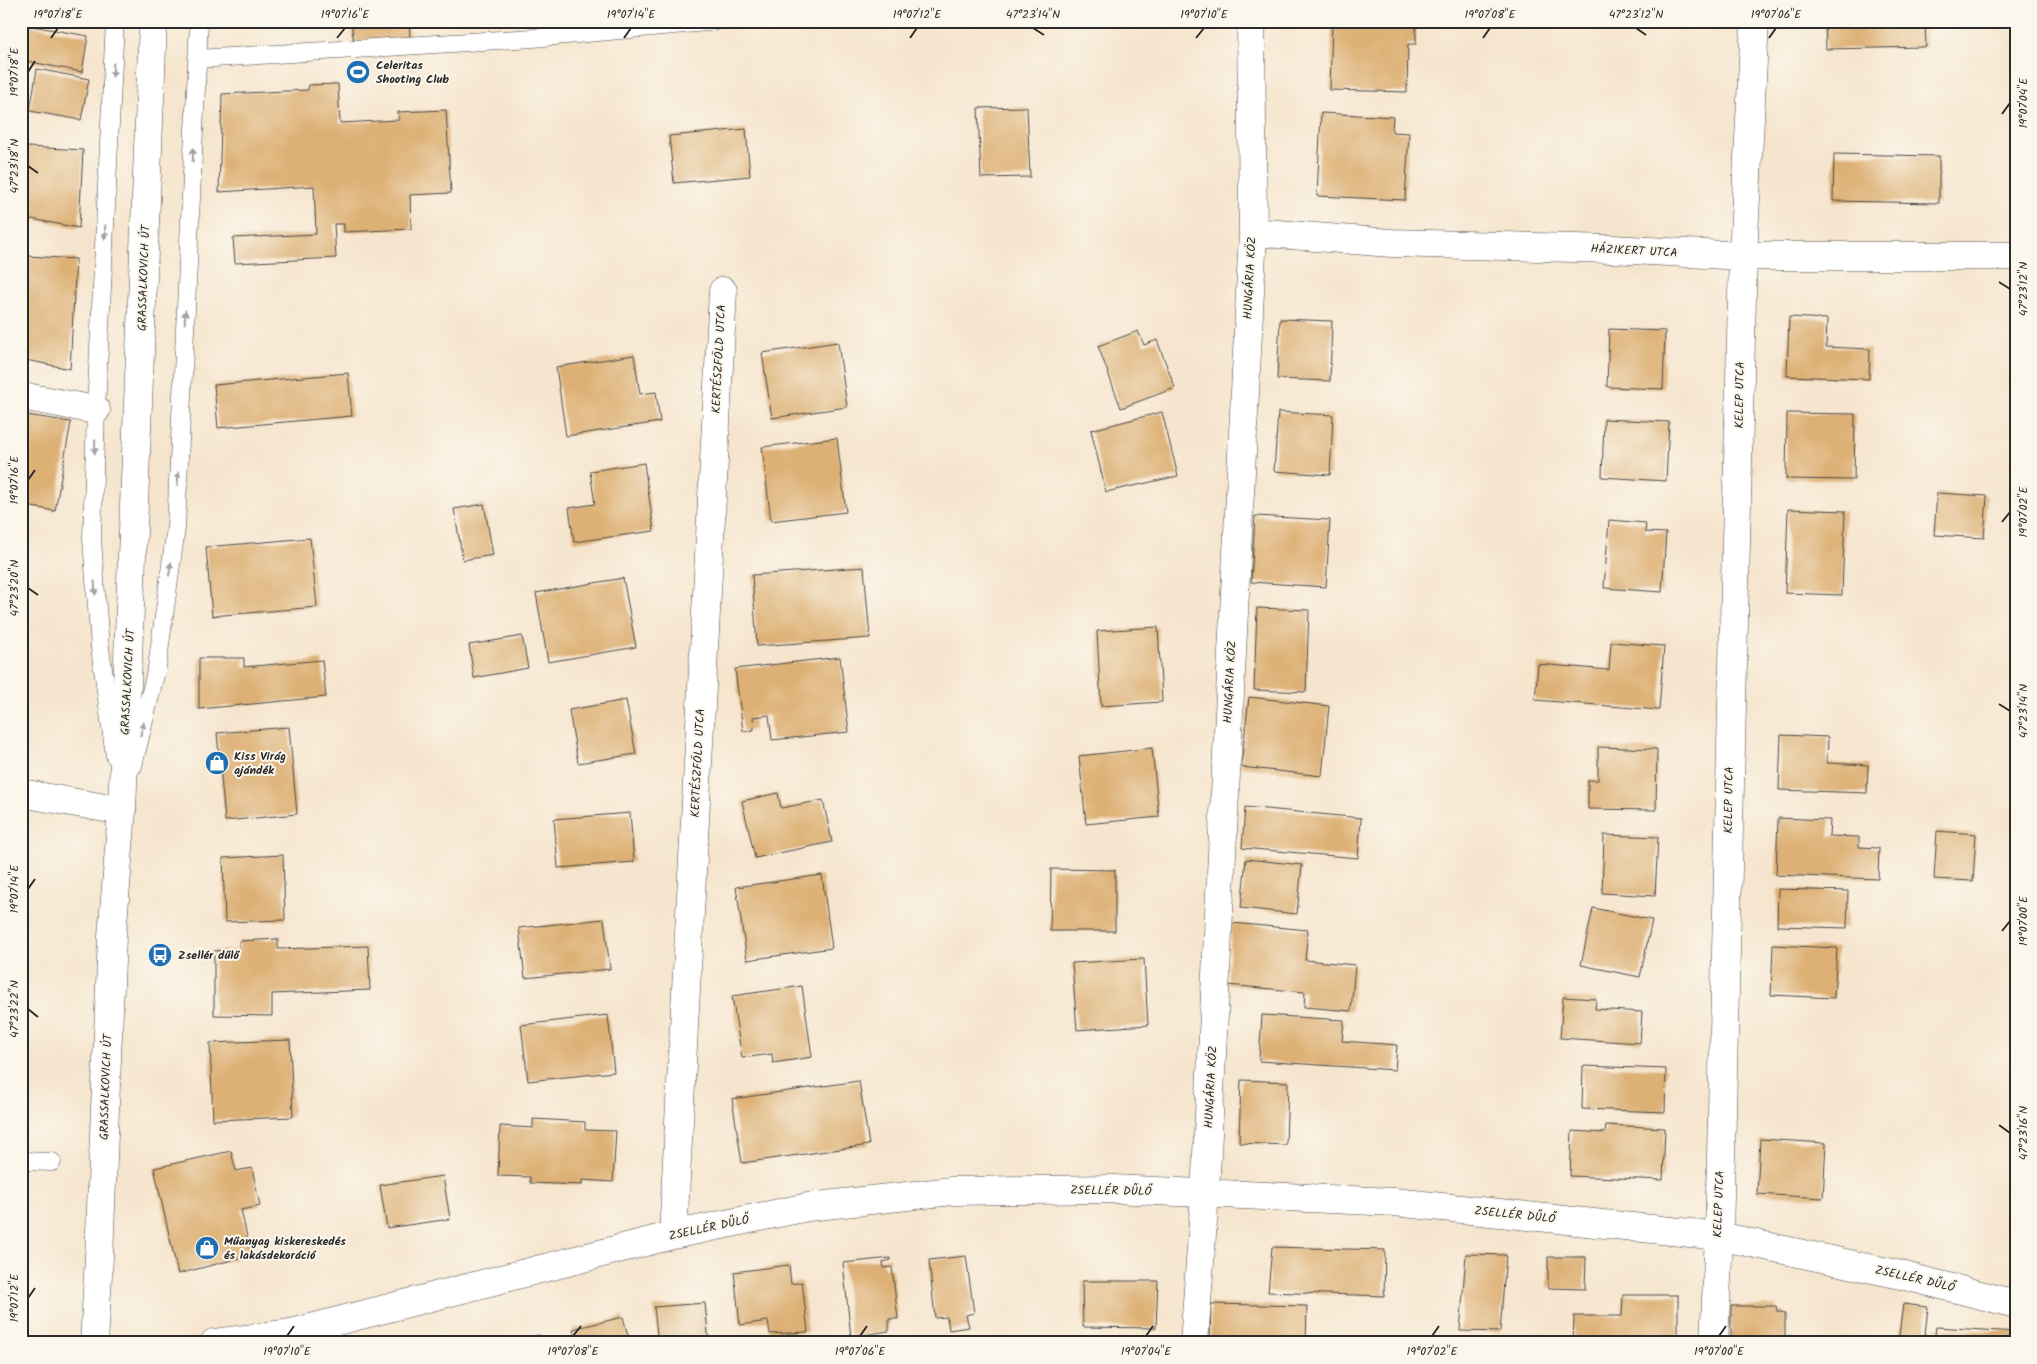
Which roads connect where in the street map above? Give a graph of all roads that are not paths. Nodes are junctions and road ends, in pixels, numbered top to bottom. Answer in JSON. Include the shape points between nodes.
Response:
{"nodes":[{"id":1,"x":115,"y":21,"type":"edge"},
{"id":2,"x":153,"y":21,"type":"edge"},
{"id":3,"x":199,"y":21,"type":"edge"},
{"id":4,"x":716,"y":21,"type":"edge"},
{"id":5,"x":1252,"y":21,"type":"edge"},
{"id":6,"x":1755,"y":21,"type":"edge"},
{"id":7,"x":197,"y":59,"type":"junction"},
{"id":8,"x":1253,"y":232,"type":"junction"},
{"id":9,"x":1743,"y":256,"type":"junction"},
{"id":10,"x":2016,"y":256,"type":"edge"},
{"id":11,"x":723,"y":291,"type":"dead end"},
{"id":12,"x":21,"y":396,"type":"edge"},
{"id":13,"x":96,"y":410,"type":"junction"},
{"id":14,"x":21,"y":793,"type":"edge"},
{"id":15,"x":122,"y":811,"type":"junction"},
{"id":16,"x":21,"y":1161,"type":"edge"},
{"id":17,"x":52,"y":1162,"type":"dead end"},
{"id":18,"x":1205,"y":1194,"type":"junction"},
{"id":19,"x":673,"y":1235,"type":"junction"},
{"id":20,"x":1718,"y":1236,"type":"junction"},
{"id":21,"x":2016,"y":1304,"type":"edge"},
{"id":22,"x":94,"y":1343,"type":"edge"},
{"id":23,"x":214,"y":1343,"type":"edge"},
{"id":24,"x":1194,"y":1343,"type":"edge"},
{"id":25,"x":1714,"y":1343,"type":"edge"}],
"edges":[{"from":1,"to":13,"type":"lane","one_way":true},
{"from":2,"to":15,"type":"street","name":"GRASSALKOVICH ÚT"},
{"from":3,"to":7,"type":"lane"},
{"from":4,"to":7,"type":"lane","via":[[533,38]]},
{"from":5,"to":8,"type":"street","name":"HUNGÁRIA KÖZ"},
{"from":6,"to":9,"type":"street","name":"KELEP UTCA"},
{"from":15,"to":7,"type":"lane","one_way":true,"via":[[157,667],[176,528]]},
{"from":8,"to":9,"type":"street","name":"HÁZIKERT UTCA","via":[[1392,243]]},
{"from":8,"to":18,"type":"street","name":"HUNGÁRIA KÖZ"},
{"from":9,"to":10,"type":"street","name":"HÁZIKERT UTCA"},
{"from":9,"to":20,"type":"street","name":"KELEP UTCA"},
{"from":11,"to":19,"type":"street","name":"KERTÉSZFÖLD UTCA"},
{"from":12,"to":13,"type":"street"},
{"from":13,"to":15,"type":"lane","one_way":true,"via":[[92,539],[100,648]]},
{"from":14,"to":15,"type":"street"},
{"from":15,"to":22,"type":"street","name":"GRASSALKOVICH ÚT","via":[[112,936]]},
{"from":16,"to":17,"type":"lane"},
{"from":18,"to":19,"type":"street","name":"ZSELLÉR DŰLŐ","via":[[1112,1189],[952,1191],[808,1207]]},
{"from":18,"to":20,"type":"street","name":"ZSELLÉR DŰLŐ","via":[[1394,1202]]},
{"from":18,"to":24,"type":"street","name":"HUNGÁRIA KÖZ"},
{"from":19,"to":23,"type":"street","name":"ZSELLÉR DŰLŐ","via":[[291,1333]]},
{"from":20,"to":21,"type":"street","name":"ZSELLÉR DŰLŐ","via":[[1901,1274]]},
{"from":20,"to":25,"type":"street","name":"KELEP UTCA"}]}
